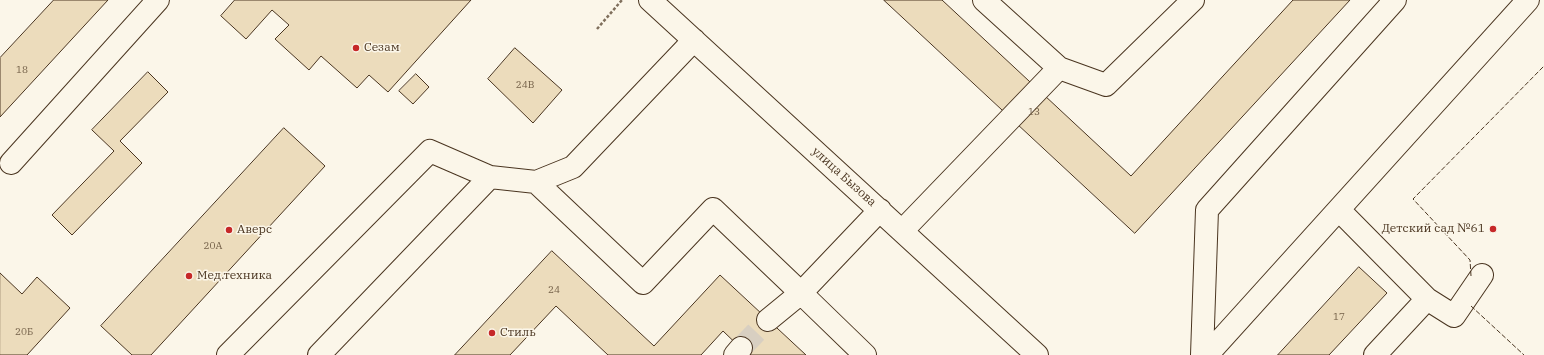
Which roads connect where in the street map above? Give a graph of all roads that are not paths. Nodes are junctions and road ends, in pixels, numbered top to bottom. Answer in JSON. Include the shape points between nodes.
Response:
{"nodes":[{"id":1,"x":158,"y":0,"type":"edge"},
{"id":2,"x":650,"y":0,"type":"edge"},
{"id":3,"x":984,"y":0,"type":"edge"},
{"id":4,"x":1193,"y":0,"type":"edge"},
{"id":5,"x":1528,"y":0,"type":"edge"},
{"id":6,"x":1386,"y":3,"type":"edge"},
{"id":7,"x":694,"y":40,"type":"junction"},
{"id":8,"x":1059,"y":68,"type":"junction"},
{"id":9,"x":10,"y":162,"type":"dead end"},
{"id":10,"x":490,"y":177,"type":"junction"},
{"id":11,"x":536,"y":182,"type":"junction"},
{"id":12,"x":880,"y":210,"type":"junction"},
{"id":13,"x":1339,"y":210,"type":"junction"},
{"id":14,"x":902,"y":231,"type":"junction"},
{"id":15,"x":1482,"y":275,"type":"dead end"},
{"id":16,"x":801,"y":293,"type":"junction"},
{"id":17,"x":1427,"y":299,"type":"junction"},
{"id":18,"x":768,"y":320,"type":"tunnel mouth"},
{"id":19,"x":228,"y":355,"type":"edge"},
{"id":20,"x":319,"y":355,"type":"edge"},
{"id":21,"x":865,"y":355,"type":"edge"},
{"id":22,"x":1037,"y":355,"type":"edge"},
{"id":23,"x":1202,"y":355,"type":"edge"},
{"id":24,"x":1207,"y":355,"type":"edge"},
{"id":25,"x":1375,"y":355,"type":"edge"}],
"edges":[{"from":1,"to":9,"type":"street"},
{"from":2,"to":7,"type":"street","name":"улица Бызова"},
{"from":3,"to":8,"type":"street"},
{"from":4,"to":8,"type":"street","via":[[1106,85]]},
{"from":5,"to":13,"type":"street"},
{"from":6,"to":23,"type":"street","via":[[1207,210]]},
{"from":7,"to":11,"type":"street","via":[[573,167]]},
{"from":7,"to":12,"type":"street","name":"улица Бызова"},
{"from":8,"to":14,"type":"street"},
{"from":10,"to":11,"type":"street"},
{"from":10,"to":19,"type":"street","via":[[430,151]]},
{"from":10,"to":20,"type":"street"},
{"from":11,"to":16,"type":"street","via":[[642,283],[713,209]]},
{"from":12,"to":14,"type":"street","name":"улица Бызова"},
{"from":12,"to":16,"type":"street"},
{"from":13,"to":17,"type":"street"},
{"from":13,"to":24,"type":"street"},
{"from":14,"to":22,"type":"street","name":"улица Бызова"},
{"from":15,"to":17,"type":"street","via":[[1454,316]]},
{"from":16,"to":18,"type":"street"},
{"from":16,"to":21,"type":"street"},
{"from":17,"to":25,"type":"street"}]}
